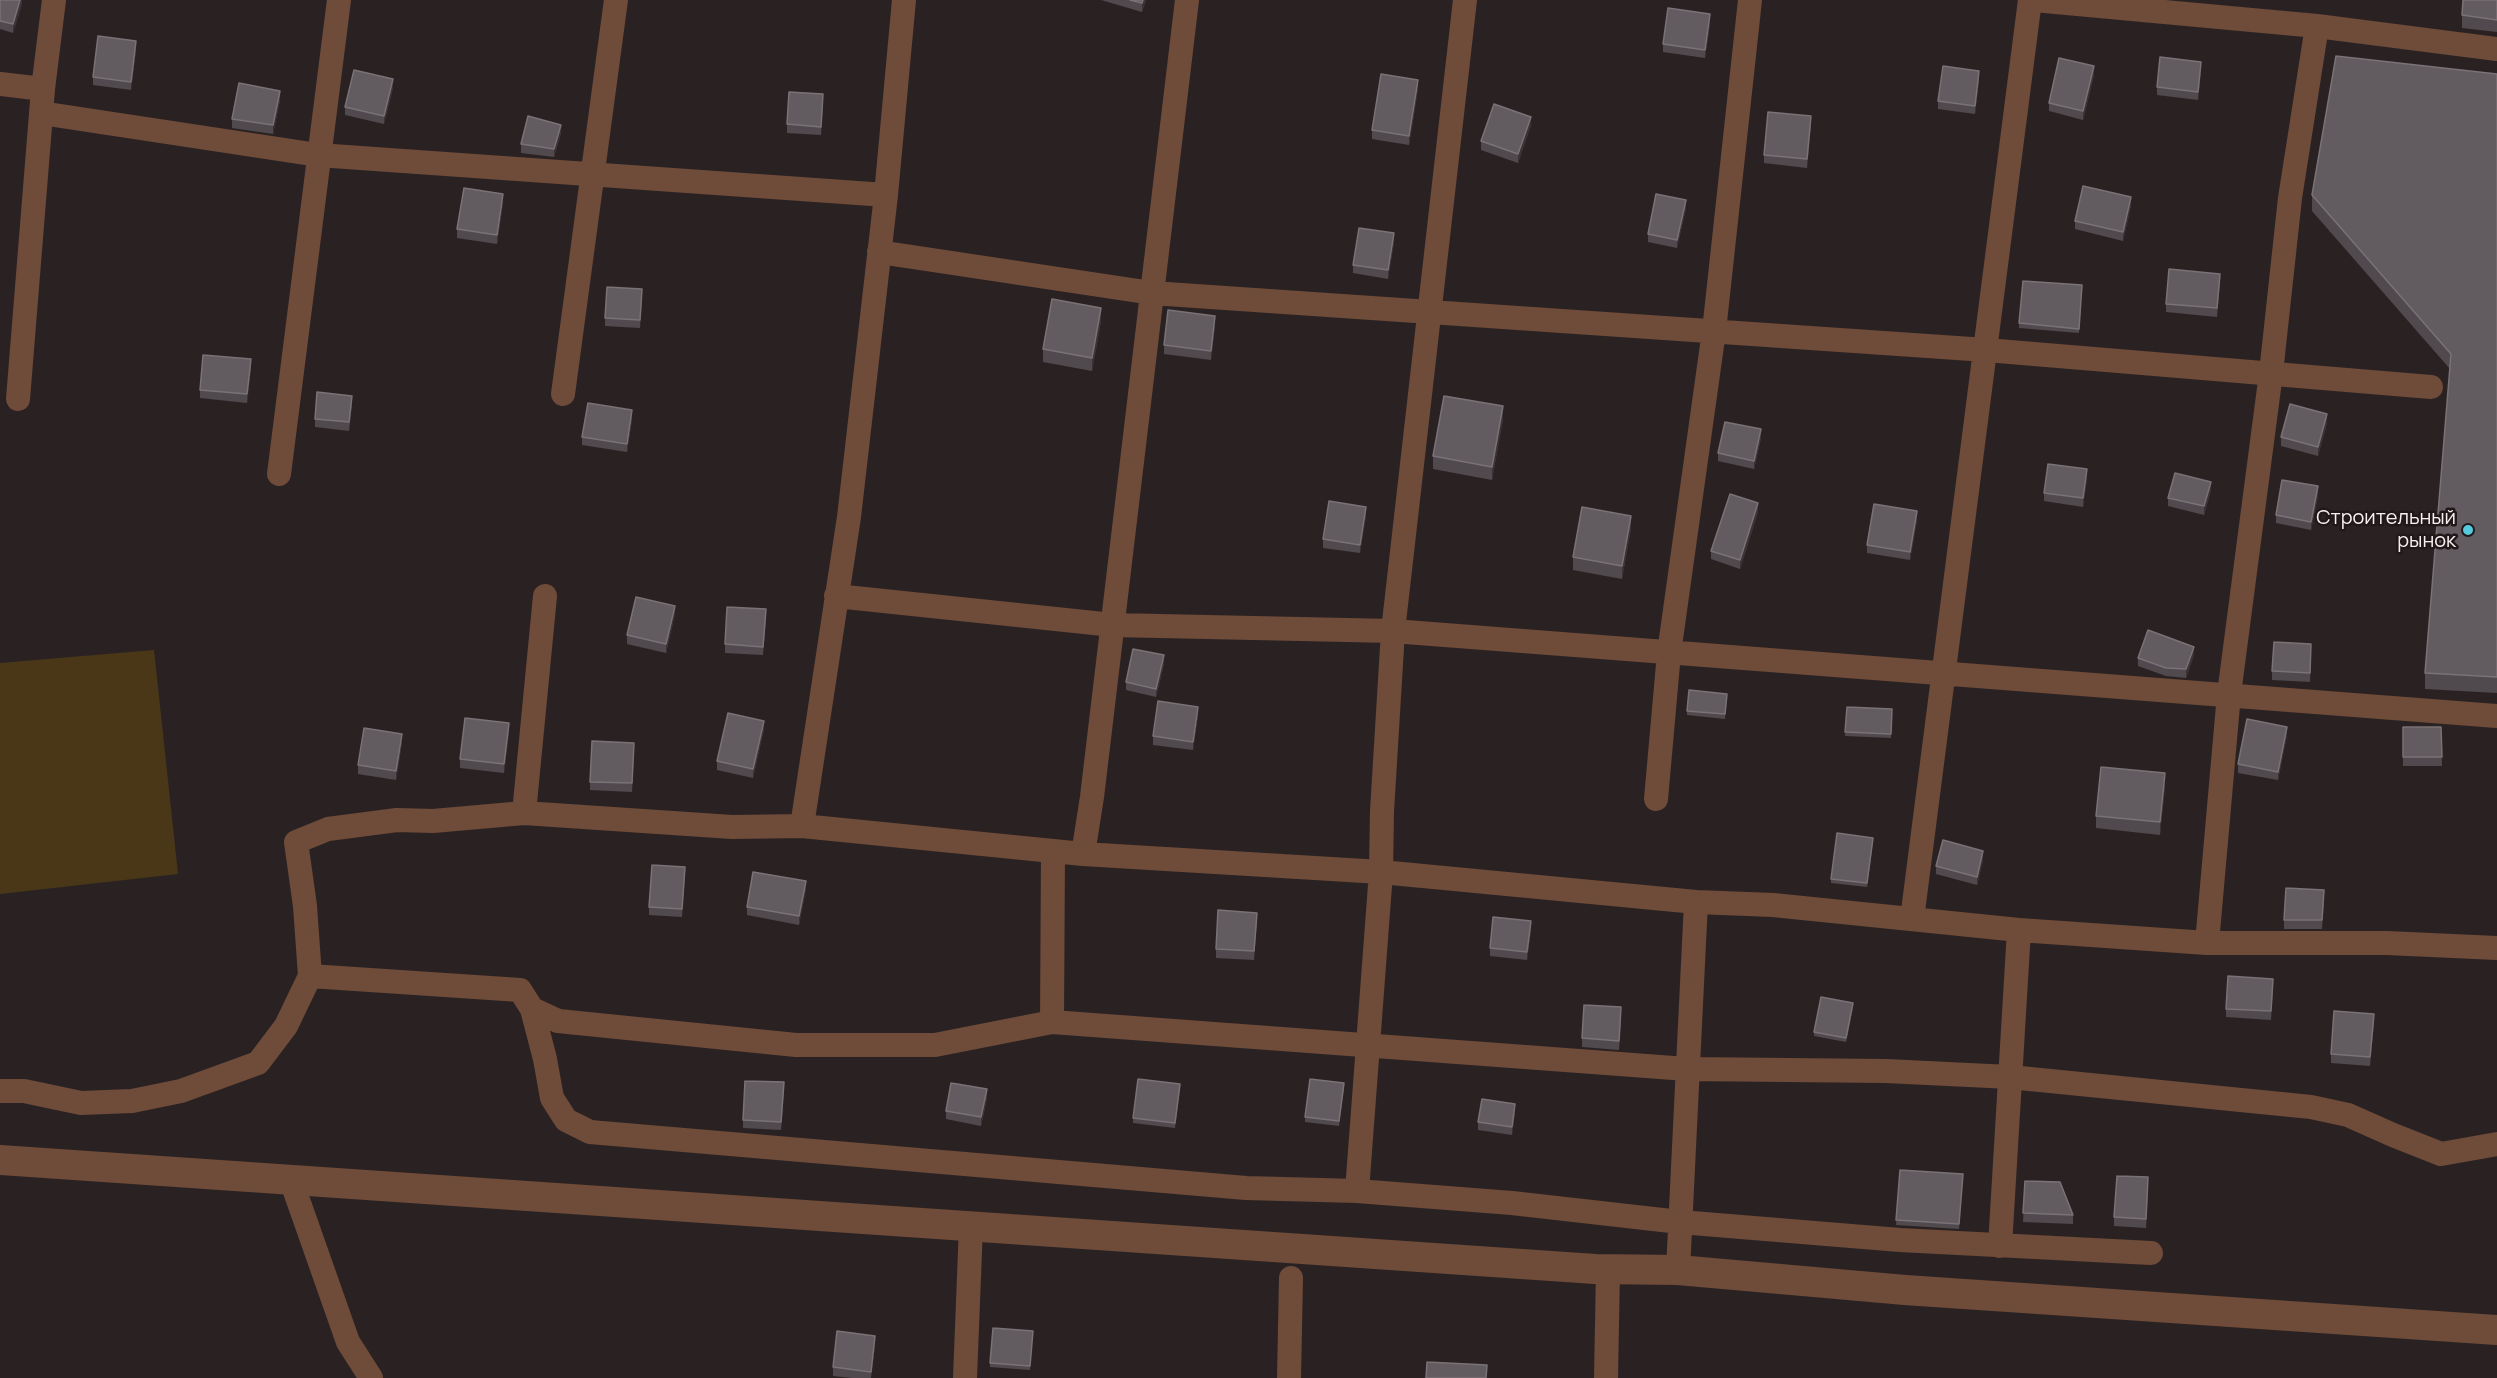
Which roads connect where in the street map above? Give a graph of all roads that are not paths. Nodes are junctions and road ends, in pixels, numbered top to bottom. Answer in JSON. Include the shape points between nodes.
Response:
{"nodes":[{"id":1,"x":54,"y":0,"type":"edge"},
{"id":2,"x":339,"y":0,"type":"edge"},
{"id":3,"x":616,"y":0,"type":"edge"},
{"id":4,"x":904,"y":0,"type":"edge"},
{"id":5,"x":1187,"y":0,"type":"edge"},
{"id":6,"x":1465,"y":0,"type":"edge"},
{"id":7,"x":1750,"y":0,"type":"edge"},
{"id":8,"x":2032,"y":0,"type":"edge"},
{"id":9,"x":2317,"y":26,"type":"junction"},
{"id":10,"x":2497,"y":49,"type":"edge"},
{"id":11,"x":0,"y":84,"type":"edge"},
{"id":12,"x":42,"y":101,"type":"junction"},
{"id":13,"x":318,"y":155,"type":"junction"},
{"id":14,"x":593,"y":175,"type":"junction"},
{"id":15,"x":886,"y":195,"type":"junction"},
{"id":16,"x":879,"y":252,"type":"junction"},
{"id":17,"x":1152,"y":293,"type":"junction"},
{"id":18,"x":1429,"y":312,"type":"junction"},
{"id":19,"x":1714,"y":331,"type":"junction"},
{"id":20,"x":1986,"y":350,"type":"junction"},
{"id":21,"x":2271,"y":373,"type":"junction"},
{"id":22,"x":2432,"y":387,"type":"dead end"},
{"id":23,"x":563,"y":394,"type":"dead end"},
{"id":24,"x":18,"y":399,"type":"dead end"},
{"id":25,"x":279,"y":474,"type":"dead end"},
{"id":26,"x":545,"y":596,"type":"dead end"},
{"id":27,"x":836,"y":596,"type":"junction"},
{"id":28,"x":1113,"y":625,"type":"junction"},
{"id":29,"x":1393,"y":631,"type":"junction"},
{"id":30,"x":1669,"y":653,"type":"junction"},
{"id":31,"x":1944,"y":674,"type":"junction"},
{"id":32,"x":2229,"y":694,"type":"junction"},
{"id":33,"x":2497,"y":716,"type":"edge"},
{"id":34,"x":1656,"y":799,"type":"dead end"},
{"id":35,"x":524,"y":813,"type":"junction"},
{"id":36,"x":802,"y":826,"type":"junction"},
{"id":37,"x":1053,"y":851,"type":"junction"},
{"id":38,"x":1083,"y":854,"type":"junction"},
{"id":39,"x":1381,"y":872,"type":"junction"},
{"id":40,"x":1696,"y":902,"type":"junction"},
{"id":41,"x":1912,"y":919,"type":"junction"},
{"id":42,"x":2019,"y":930,"type":"junction"},
{"id":43,"x":2207,"y":943,"type":"junction"},
{"id":44,"x":2497,"y":948,"type":"edge"},
{"id":45,"x":310,"y":976,"type":"junction"},
{"id":46,"x":532,"y":1009,"type":"junction"},
{"id":47,"x":1052,"y":1022,"type":"junction"},
{"id":48,"x":1366,"y":1046,"type":"junction"},
{"id":49,"x":1687,"y":1069,"type":"junction"},
{"id":50,"x":2010,"y":1077,"type":"junction"},
{"id":51,"x":0,"y":1091,"type":"edge"},
{"id":52,"x":2497,"y":1144,"type":"edge"},
{"id":53,"x":0,"y":1160,"type":"edge"},
{"id":54,"x":291,"y":1180,"type":"junction"},
{"id":55,"x":1357,"y":1191,"type":"junction"},
{"id":56,"x":1680,"y":1222,"type":"junction"},
{"id":57,"x":971,"y":1226,"type":"junction"},
{"id":58,"x":2000,"y":1245,"type":"junction"},
{"id":59,"x":2151,"y":1253,"type":"dead end"},
{"id":60,"x":1608,"y":1270,"type":"junction"},
{"id":61,"x":1678,"y":1270,"type":"junction"},
{"id":62,"x":1291,"y":1278,"type":"dead end"},
{"id":63,"x":2497,"y":1330,"type":"edge"},
{"id":64,"x":371,"y":1378,"type":"edge"},
{"id":65,"x":965,"y":1378,"type":"edge"},
{"id":66,"x":1289,"y":1378,"type":"edge"},
{"id":67,"x":1606,"y":1378,"type":"edge"}],
"edges":[{"from":1,"to":12,"type":"street"},
{"from":2,"to":13,"type":"street"},
{"from":3,"to":14,"type":"street"},
{"from":4,"to":15,"type":"street"},
{"from":5,"to":17,"type":"street"},
{"from":6,"to":18,"type":"street"},
{"from":7,"to":19,"type":"street"},
{"from":8,"to":9,"type":"street"},
{"from":8,"to":20,"type":"street"},
{"from":9,"to":10,"type":"street"},
{"from":9,"to":21,"type":"street","via":[[2290,198]]},
{"from":11,"to":12,"type":"street"},
{"from":12,"to":13,"type":"street"},
{"from":12,"to":24,"type":"street"},
{"from":13,"to":14,"type":"street"},
{"from":13,"to":25,"type":"street"},
{"from":14,"to":15,"type":"street"},
{"from":14,"to":23,"type":"street"},
{"from":15,"to":16,"type":"street"},
{"from":16,"to":17,"type":"street"},
{"from":16,"to":27,"type":"street","via":[[849,517]]},
{"from":17,"to":18,"type":"street"},
{"from":17,"to":28,"type":"street"},
{"from":18,"to":19,"type":"street"},
{"from":18,"to":29,"type":"street"},
{"from":19,"to":20,"type":"street"},
{"from":19,"to":30,"type":"street"},
{"from":20,"to":21,"type":"street"},
{"from":20,"to":31,"type":"street"},
{"from":21,"to":22,"type":"street"},
{"from":21,"to":32,"type":"street"},
{"from":26,"to":35,"type":"street"},
{"from":27,"to":28,"type":"street"},
{"from":27,"to":36,"type":"street"},
{"from":28,"to":29,"type":"street"},
{"from":28,"to":38,"type":"street"},
{"from":29,"to":30,"type":"street"},
{"from":29,"to":39,"type":"street"},
{"from":30,"to":31,"type":"street"},
{"from":30,"to":34,"type":"street"},
{"from":31,"to":32,"type":"street"},
{"from":31,"to":41,"type":"street"},
{"from":32,"to":33,"type":"street"},
{"from":32,"to":43,"type":"street"},
{"from":35,"to":36,"type":"street","via":[[732,827]]},
{"from":35,"to":45,"type":"street","via":[[397,820],[328,829],[296,842]]},
{"from":36,"to":37,"type":"street"},
{"from":37,"to":38,"type":"street"},
{"from":37,"to":47,"type":"street"},
{"from":38,"to":39,"type":"street"},
{"from":39,"to":40,"type":"street"},
{"from":39,"to":48,"type":"street"},
{"from":40,"to":41,"type":"street","via":[[1773,905]]},
{"from":40,"to":49,"type":"street"},
{"from":41,"to":42,"type":"street"},
{"from":42,"to":43,"type":"street"},
{"from":42,"to":50,"type":"street"},
{"from":43,"to":44,"type":"street","via":[[2387,943]]},
{"from":45,"to":46,"type":"street","via":[[520,990]]},
{"from":45,"to":51,"type":"street","via":[[286,1026],[258,1063],[181,1091],[132,1101],[81,1103],[24,1091]]},
{"from":46,"to":47,"type":"street","via":[[558,1021],[796,1046],[935,1045]]},
{"from":46,"to":55,"type":"street","via":[[552,1098],[566,1120],[590,1132],[1246,1188]]},
{"from":47,"to":48,"type":"street"},
{"from":48,"to":49,"type":"street"},
{"from":48,"to":55,"type":"street"},
{"from":49,"to":50,"type":"street"},
{"from":49,"to":56,"type":"street"},
{"from":50,"to":52,"type":"street","via":[[2311,1107],[2348,1115],[2441,1154]]},
{"from":50,"to":58,"type":"street"},
{"from":53,"to":54,"type":"street"},
{"from":54,"to":57,"type":"street"},
{"from":54,"to":64,"type":"street","via":[[348,1342]]},
{"from":55,"to":56,"type":"street"},
{"from":56,"to":58,"type":"street"},
{"from":56,"to":61,"type":"street"},
{"from":57,"to":60,"type":"street"},
{"from":57,"to":65,"type":"street"},
{"from":58,"to":59,"type":"street"},
{"from":60,"to":61,"type":"street"},
{"from":60,"to":67,"type":"street"},
{"from":61,"to":63,"type":"street","via":[[1917,1291]]},
{"from":62,"to":66,"type":"street"}]}
